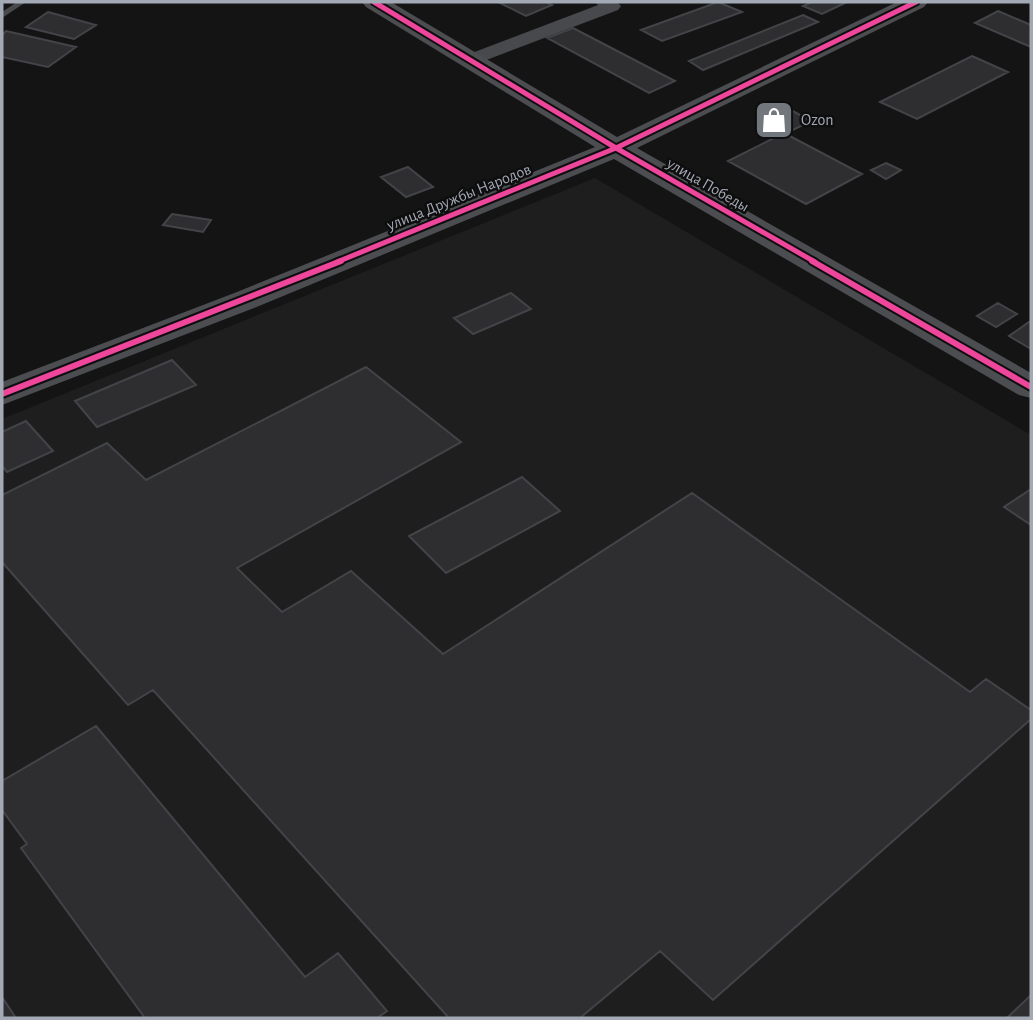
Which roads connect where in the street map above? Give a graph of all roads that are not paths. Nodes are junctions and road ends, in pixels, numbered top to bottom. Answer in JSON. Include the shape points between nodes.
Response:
{"nodes":[{"id":1,"x":22,"y":2,"type":"edge"},
{"id":2,"x":374,"y":2,"type":"edge"},
{"id":3,"x":604,"y":2,"type":"edge"},
{"id":4,"x":916,"y":2,"type":"edge"},
{"id":5,"x":2,"y":16,"type":"edge"},
{"id":6,"x":470,"y":60,"type":"junction"},
{"id":7,"x":616,"y":148,"type":"junction"},
{"id":8,"x":1031,"y":387,"type":"edge"},
{"id":9,"x":2,"y":394,"type":"edge"}],
"edges":[{"from":1,"to":5,"type":"lane"},
{"from":2,"to":6,"type":"street","name":"улица Победы"},
{"from":3,"to":6,"type":"street","via":[[612,6]]},
{"from":4,"to":7,"type":"street","name":"улица Дружбы Народов"},
{"from":6,"to":7,"type":"street","name":"улица Победы"},
{"from":7,"to":8,"type":"street","name":"улица Победы"},
{"from":7,"to":9,"type":"street","name":"улица Дружбы Народов"}]}
